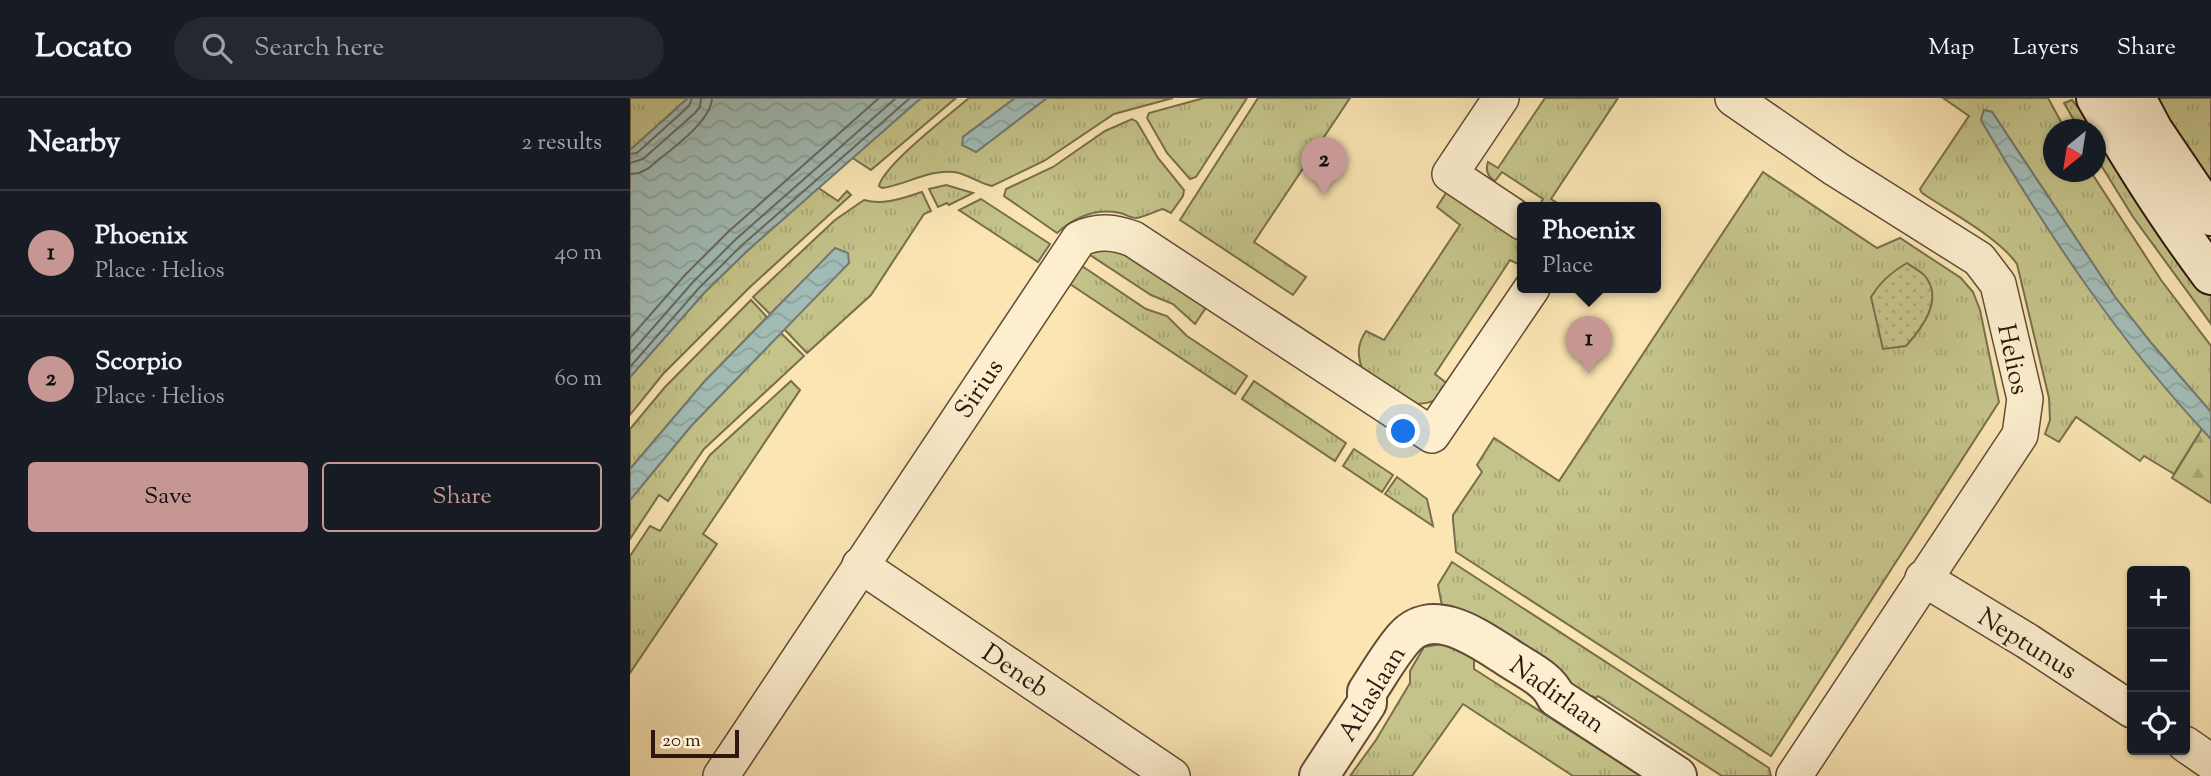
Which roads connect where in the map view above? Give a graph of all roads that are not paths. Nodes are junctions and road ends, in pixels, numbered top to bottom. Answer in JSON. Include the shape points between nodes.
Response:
{"nodes":[{"id":1,"x":1501,"y":98,"type":"edge"},
{"id":2,"x":1733,"y":98,"type":"edge"},
{"id":3,"x":2096,"y":98,"type":"edge"},
{"id":4,"x":2136,"y":98,"type":"edge"},
{"id":5,"x":2211,"y":216,"type":"edge"},
{"id":6,"x":1517,"y":219,"type":"edge"},
{"id":7,"x":2211,"y":275,"type":"edge"},
{"id":8,"x":1529,"y":293,"type":"edge"},
{"id":9,"x":860,"y":565,"type":"junction"},
{"id":10,"x":1923,"y":578,"type":"junction"},
{"id":11,"x":1434,"y":625,"type":"joint"},
{"id":12,"x":2127,"y":707,"type":"edge"},
{"id":13,"x":2190,"y":747,"type":"edge"},
{"id":14,"x":2211,"y":762,"type":"edge"},
{"id":15,"x":721,"y":776,"type":"edge"},
{"id":16,"x":1172,"y":776,"type":"edge"},
{"id":17,"x":1319,"y":776,"type":"edge"},
{"id":18,"x":1677,"y":776,"type":"edge"},
{"id":19,"x":1794,"y":776,"type":"edge"}],
"edges":[{"from":1,"to":6,"type":"street","via":[[1450,174]]},
{"from":2,"to":10,"type":"street","name":"Helios","via":[[1979,260],[1998,284],[2025,400],[2020,435]]},
{"from":3,"to":7,"type":"street","via":[[2128,154]]},
{"from":4,"to":5,"type":"street"},
{"from":8,"to":9,"type":"street","name":"Sirius","via":[[1432,435],[1133,239],[1117,233],[1091,233],[1070,249]]},
{"from":9,"to":15,"type":"street","name":"Sirius"},
{"from":9,"to":16,"type":"street","name":"Deneb"},
{"from":10,"to":12,"type":"street","name":"Neptunus"},
{"from":10,"to":19,"type":"street","name":"Helios"},
{"from":11,"to":17,"type":"street","name":"Atlaslaan","via":[[1406,636],[1367,692],[1367,703]]},
{"from":11,"to":18,"type":"street","name":"Nadirlaan","via":[[1461,629],[1496,650]]},
{"from":13,"to":14,"type":"street"}]}
